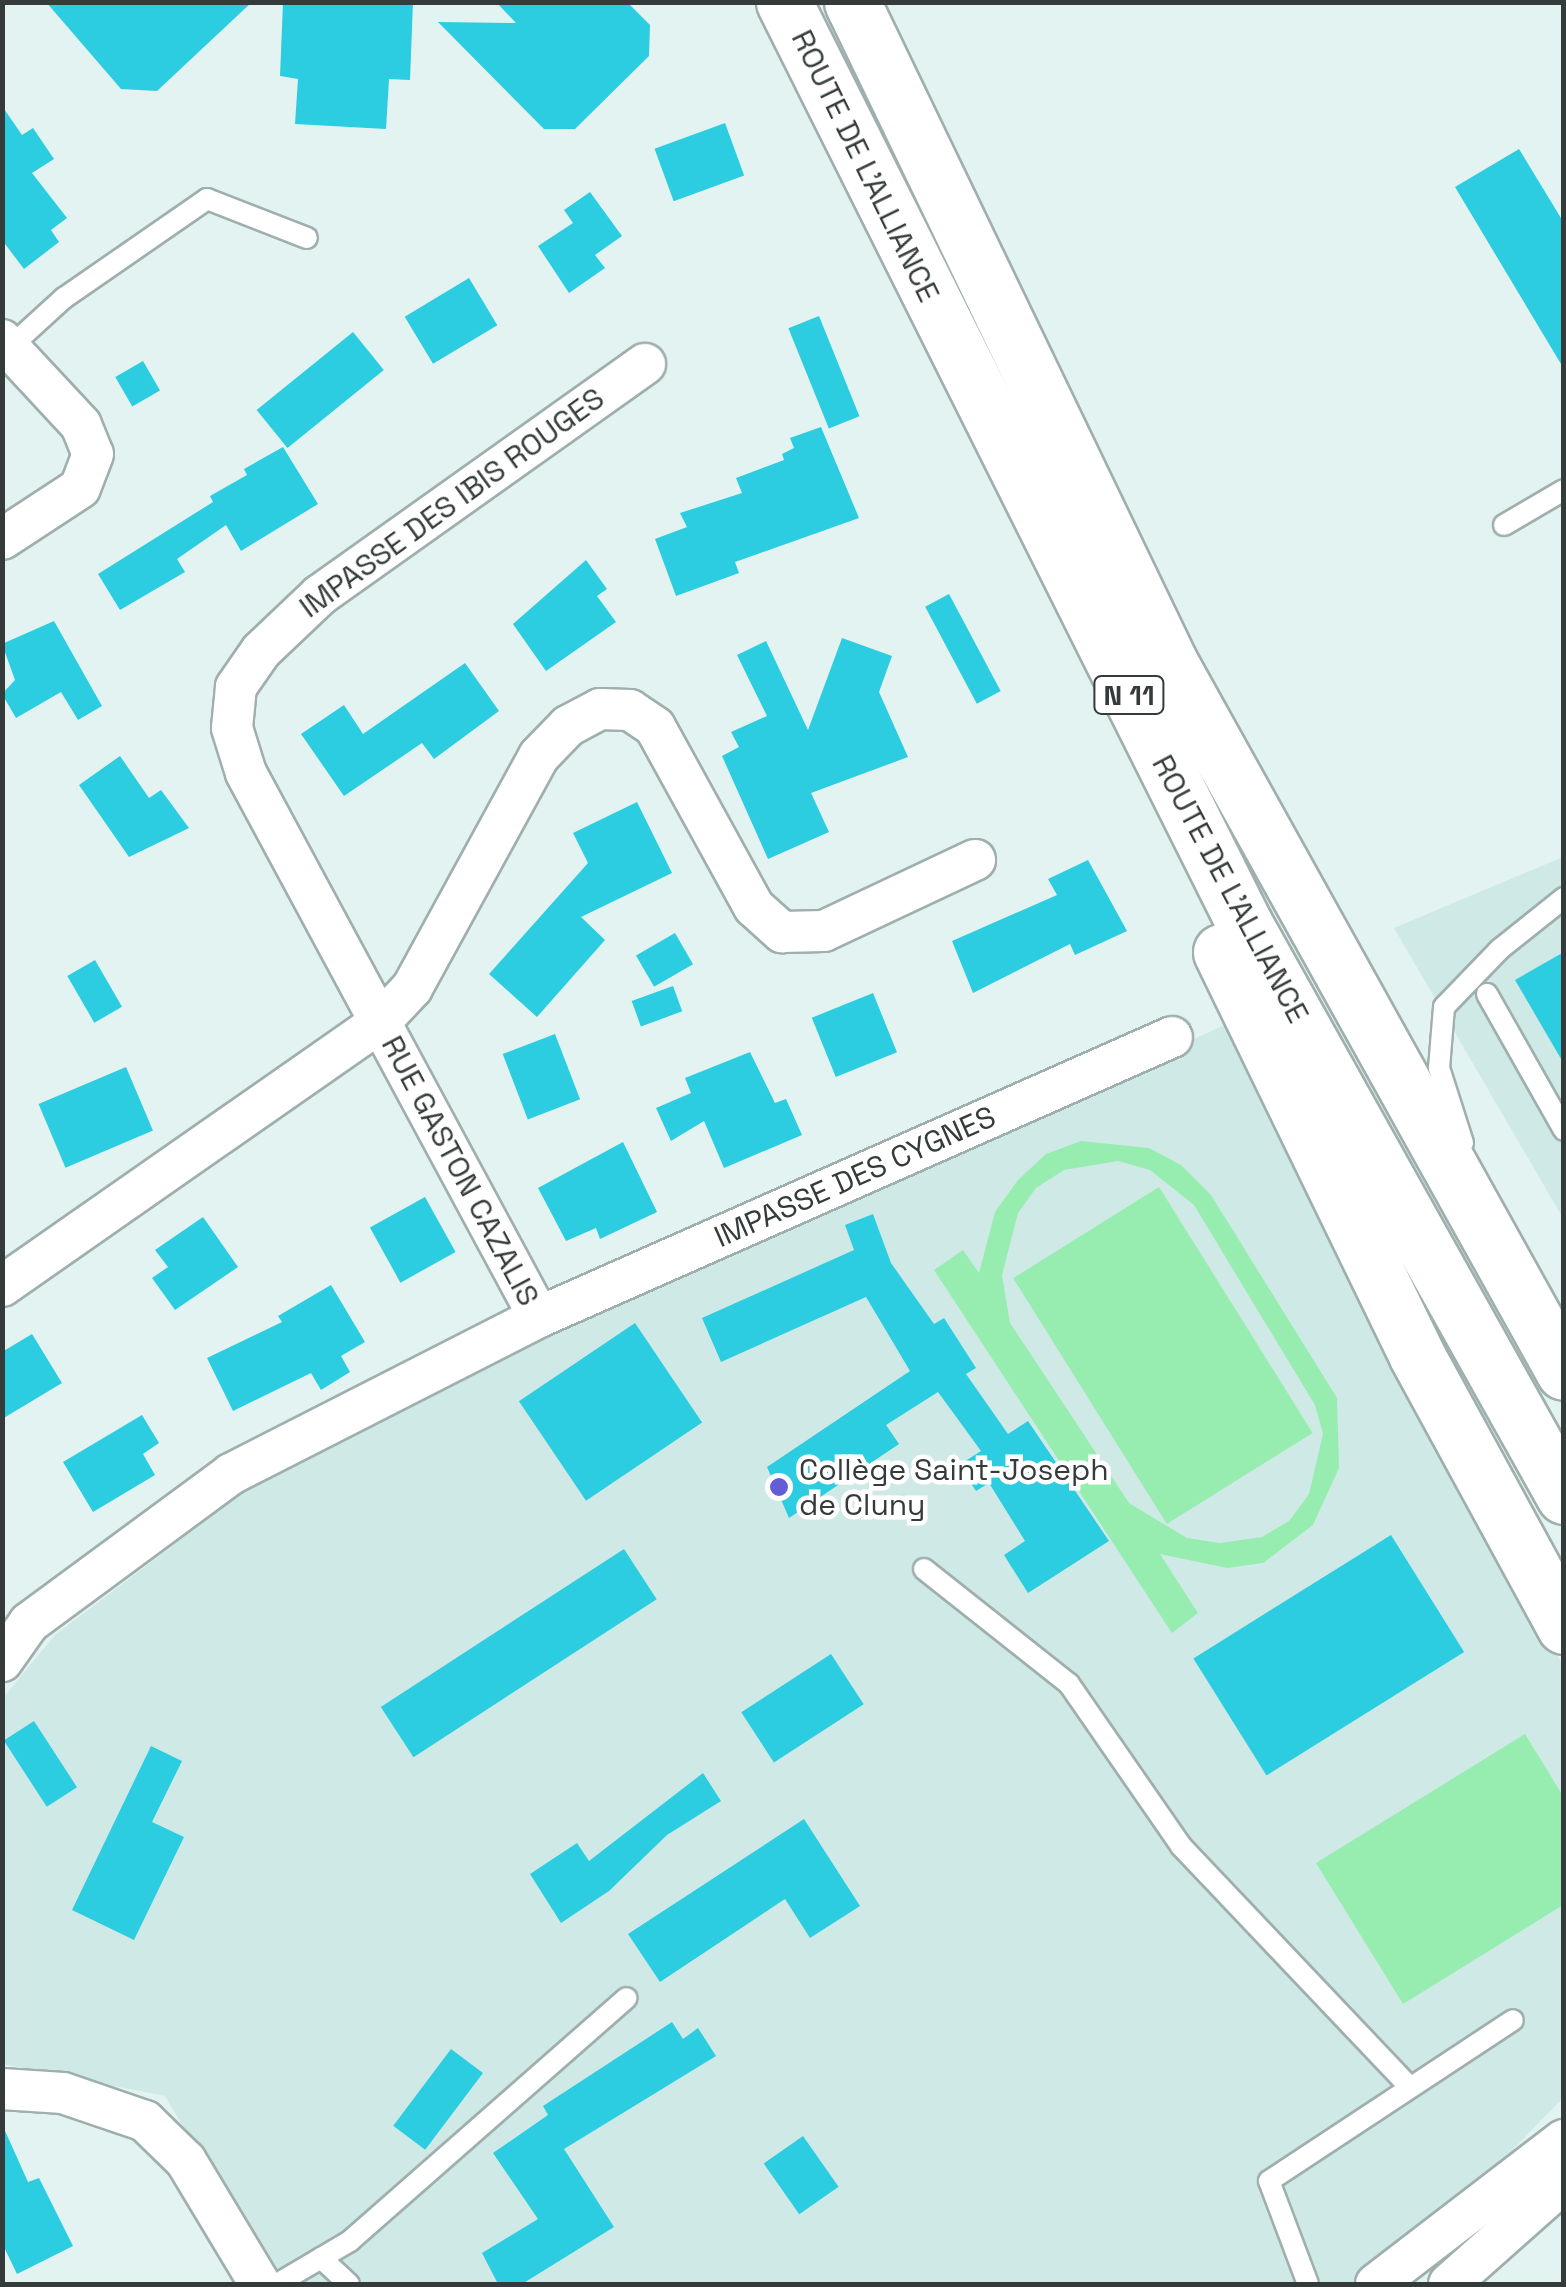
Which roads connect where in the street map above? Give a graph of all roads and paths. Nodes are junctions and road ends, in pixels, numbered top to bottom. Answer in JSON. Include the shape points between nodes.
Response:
{"nodes":[{"id":1,"x":784,"y":2,"type":"edge"},
{"id":2,"x":852,"y":2,"type":"edge"},
{"id":3,"x":307,"y":238,"type":"dead end"},
{"id":4,"x":6,"y":344,"type":"edge"},
{"id":5,"x":955,"y":349,"type":"junction"},
{"id":6,"x":646,"y":364,"type":"dead end"},
{"id":7,"x":1564,"y":490,"type":"edge"},
{"id":8,"x":1504,"y":525,"type":"dead end"},
{"id":9,"x":2,"y":538,"type":"edge"},
{"id":10,"x":975,"y":860,"type":"dead end"},
{"id":11,"x":1564,"y":898,"type":"edge"},
{"id":12,"x":1487,"y":994,"type":"dead end"},
{"id":13,"x":380,"y":1022,"type":"junction"},
{"id":14,"x":1172,"y":1037,"type":"dead end"},
{"id":15,"x":1563,"y":1129,"type":"edge"},
{"id":16,"x":2,"y":1286,"type":"edge"},
{"id":17,"x":1518,"y":1298,"type":"junction"},
{"id":18,"x":539,"y":1317,"type":"junction"},
{"id":19,"x":1561,"y":1362,"type":"edge"},
{"id":20,"x":1564,"y":1496,"type":"edge"},
{"id":21,"x":924,"y":1568,"type":"dead end"},
{"id":22,"x":1564,"y":1626,"type":"edge"},
{"id":23,"x":2,"y":1661,"type":"edge"},
{"id":24,"x":627,"y":1998,"type":"dead end"},
{"id":25,"x":1513,"y":2020,"type":"dead end"},
{"id":26,"x":1410,"y":2087,"type":"junction"},
{"id":27,"x":2,"y":2089,"type":"edge"},
{"id":28,"x":1564,"y":2140,"type":"edge"},
{"id":29,"x":1564,"y":2182,"type":"edge"},
{"id":30,"x":321,"y":2258,"type":"junction"},
{"id":31,"x":260,"y":2284,"type":"edge"},
{"id":32,"x":276,"y":2284,"type":"edge"},
{"id":33,"x":349,"y":2284,"type":"edge"},
{"id":34,"x":1308,"y":2284,"type":"edge"},
{"id":35,"x":1376,"y":2284,"type":"edge"},
{"id":36,"x":1449,"y":2284,"type":"edge"}],
"edges":[{"from":1,"to":5,"type":"highway","name":"ROUTE DE L'ALLIANCE","number":"N 11"},
{"from":2,"to":17,"type":"highway","name":"ROUTE DE L'ALLIANCE","number":"N 11","via":[[1170,663]]},
{"from":3,"to":4,"type":"lane","via":[[208,200]]},
{"from":4,"to":9,"type":"street","via":[[81,424],[92,466],[63,502]]},
{"from":5,"to":20,"type":"highway","name":"ROUTE DE L'ALLIANCE","number":"N 11","via":[[1245,925]]},
{"from":5,"to":22,"type":"highway","via":[[1079,659],[1416,1354]]},
{"from":6,"to":13,"type":"street","name":"IMPASSE DES IBIS ROUGES","via":[[320,595],[261,651],[236,687],[232,728],[246,773]]},
{"from":7,"to":8,"type":"lane"},
{"from":10,"to":13,"type":"street","via":[[824,931],[782,932],[754,907],[655,726],[630,710],[600,709],[568,726],[539,756],[412,988]]},
{"from":11,"to":17,"type":"lane","via":[[1459,987],[1444,1007],[1438,1038],[1438,1068]]},
{"from":12,"to":15,"type":"lane"},
{"from":13,"to":16,"type":"street","name":"RUE GASTON CAZALIS"},
{"from":13,"to":18,"type":"street","name":"RUE GASTON CAZALIS"},
{"from":14,"to":18,"type":"street","name":"IMPASSE DES CYGNES"},
{"from":17,"to":19,"type":"highway","name":"ROUTE DE L'ALLIANCE","number":"N 11"},
{"from":18,"to":23,"type":"street","name":"RUE GASTON CAZALIS","via":[[230,1474],[29,1623]]},
{"from":21,"to":26,"type":"lane","via":[[1069,1684],[1181,1846]]},
{"from":24,"to":30,"type":"lane","via":[[350,2240]]},
{"from":25,"to":26,"type":"lane"},
{"from":26,"to":34,"type":"lane","via":[[1269,2181]]},
{"from":27,"to":31,"type":"street","via":[[62,2093],[145,2121],[186,2161]]},
{"from":28,"to":35,"type":"street"},
{"from":29,"to":36,"type":"street"},
{"from":30,"to":32,"type":"lane"},
{"from":30,"to":33,"type":"lane"}]}
